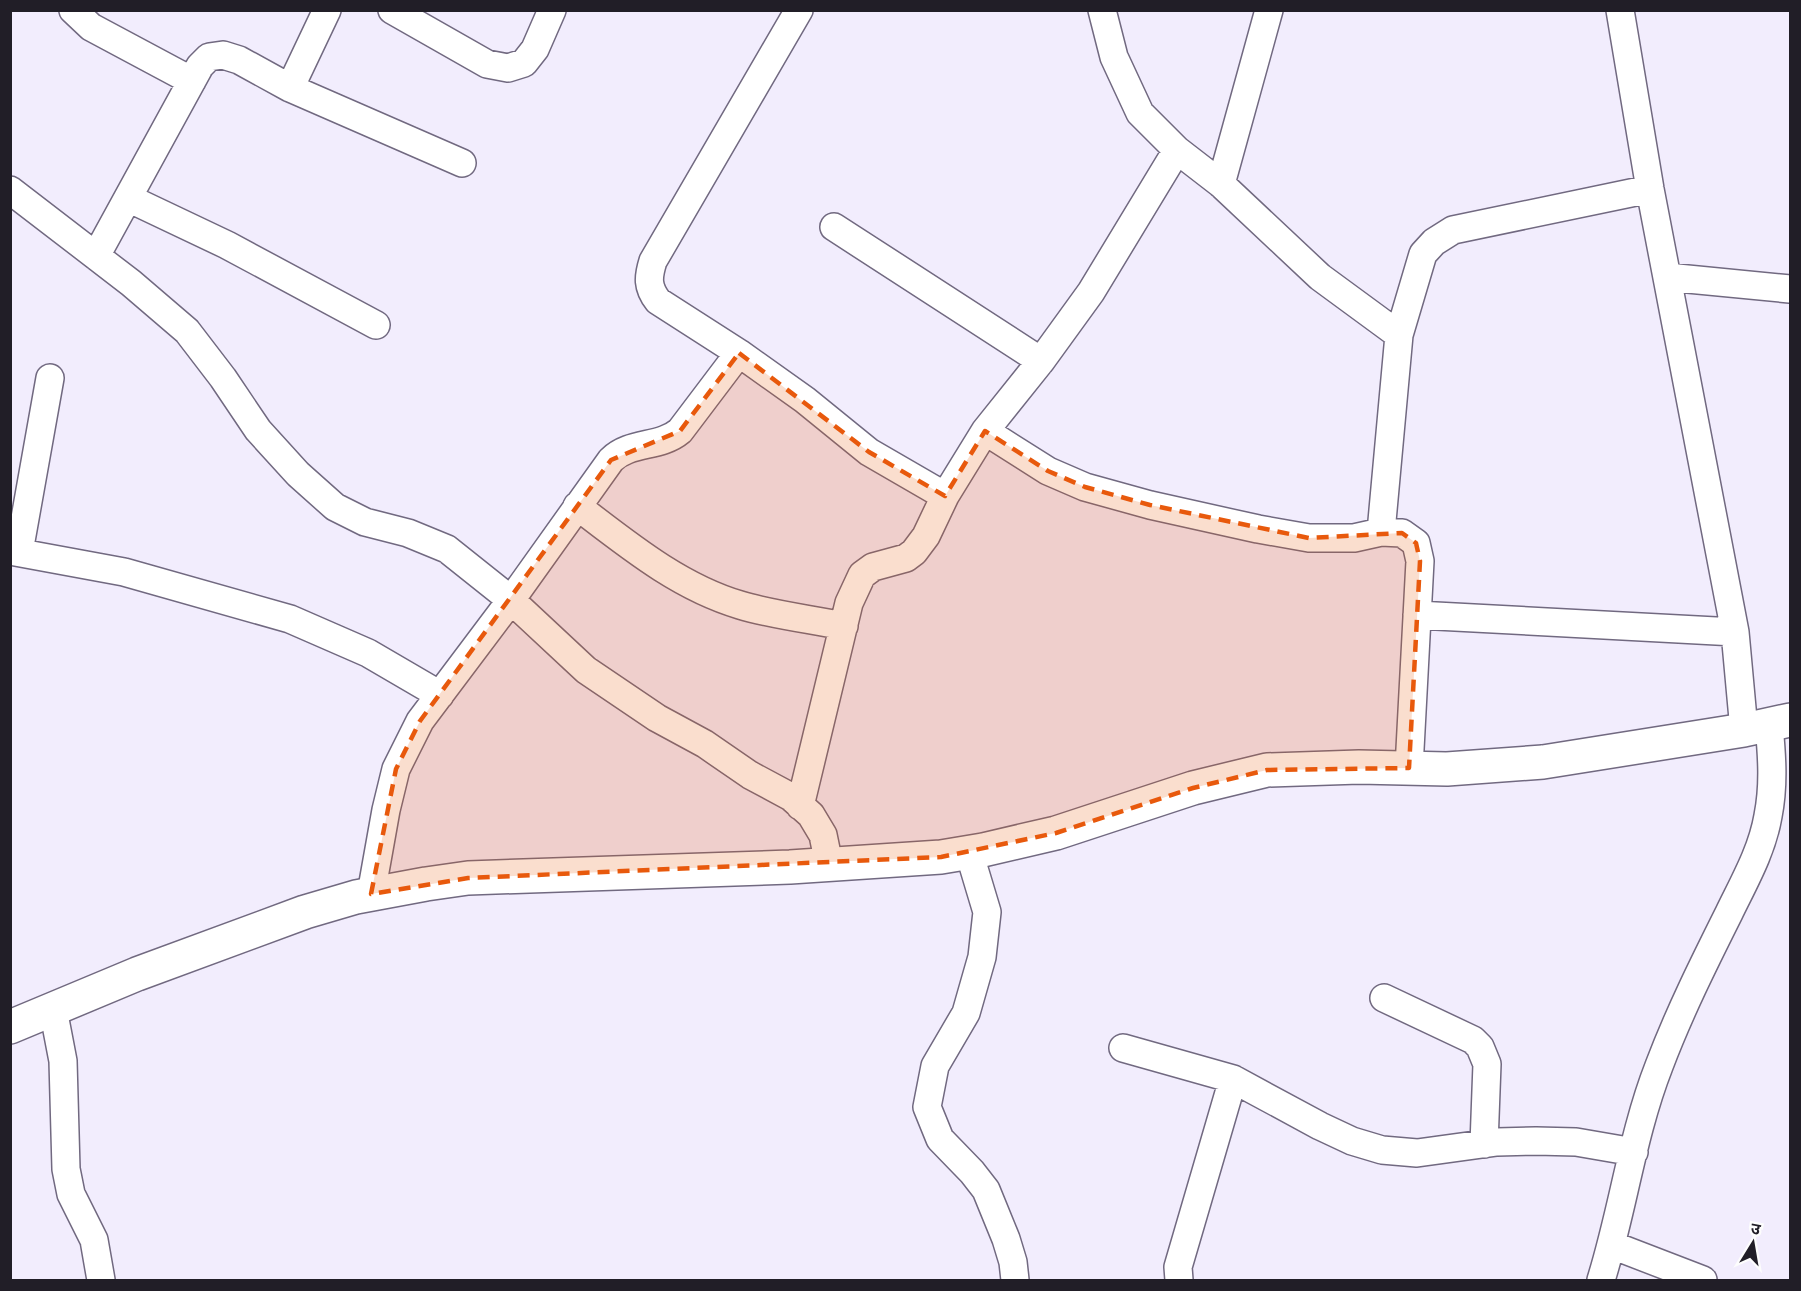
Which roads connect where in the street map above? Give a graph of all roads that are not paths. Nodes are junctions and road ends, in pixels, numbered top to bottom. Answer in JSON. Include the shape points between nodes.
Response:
{"nodes":[{"id":1,"x":73,"y":10,"type":"edge"},
{"id":2,"x":327,"y":10,"type":"edge"},
{"id":3,"x":392,"y":10,"type":"edge"},
{"id":4,"x":552,"y":10,"type":"edge"},
{"id":5,"x":799,"y":10,"type":"edge"},
{"id":6,"x":1102,"y":10,"type":"edge"},
{"id":7,"x":1269,"y":10,"type":"edge"},
{"id":8,"x":1620,"y":10,"type":"edge"},
{"id":9,"x":192,"y":81,"type":"junction"},
{"id":10,"x":290,"y":88,"type":"junction"},
{"id":11,"x":1177,"y":150,"type":"junction"},
{"id":12,"x":462,"y":163,"type":"dead end"},
{"id":13,"x":1221,"y":184,"type":"junction"},
{"id":14,"x":1650,"y":189,"type":"junction"},
{"id":15,"x":10,"y":190,"type":"edge"},
{"id":16,"x":128,"y":198,"type":"junction"},
{"id":17,"x":834,"y":227,"type":"dead end"},
{"id":18,"x":96,"y":256,"type":"junction"},
{"id":19,"x":1667,"y":278,"type":"junction"},
{"id":20,"x":1791,"y":289,"type":"edge"},
{"id":21,"x":376,"y":325,"type":"dead end"},
{"id":22,"x":1399,"y":335,"type":"junction"},
{"id":23,"x":740,"y":353,"type":"junction"},
{"id":24,"x":1041,"y":361,"type":"junction"},
{"id":25,"x":50,"y":378,"type":"dead end"},
{"id":26,"x":985,"y":431,"type":"junction"},
{"id":27,"x":945,"y":496,"type":"junction"},
{"id":28,"x":577,"y":506,"type":"junction"},
{"id":29,"x":1381,"y":532,"type":"junction"},
{"id":30,"x":15,"y":551,"type":"edge"},
{"id":31,"x":511,"y":600,"type":"junction"},
{"id":32,"x":1417,"y":615,"type":"junction"},
{"id":33,"x":844,"y":626,"type":"junction"},
{"id":34,"x":1735,"y":632,"type":"junction"},
{"id":35,"x":440,"y":695,"type":"junction"},
{"id":36,"x":1768,"y":725,"type":"edge"},
{"id":37,"x":1409,"y":768,"type":"junction"},
{"id":38,"x":800,"y":806,"type":"junction"},
{"id":39,"x":969,"y":852,"type":"junction"},
{"id":40,"x":829,"y":864,"type":"junction"},
{"id":41,"x":370,"y":894,"type":"junction"},
{"id":42,"x":1384,"y":998,"type":"dead end"},
{"id":43,"x":53,"y":1009,"type":"junction"},
{"id":44,"x":13,"y":1022,"type":"edge"},
{"id":45,"x":1123,"y":1048,"type":"dead end"},
{"id":46,"x":1233,"y":1079,"type":"junction"},
{"id":47,"x":1484,"y":1144,"type":"junction"},
{"id":48,"x":1634,"y":1152,"type":"junction"},
{"id":49,"x":1612,"y":1245,"type":"junction"},
{"id":50,"x":100,"y":1281,"type":"edge"},
{"id":51,"x":1015,"y":1281,"type":"edge"},
{"id":52,"x":1179,"y":1281,"type":"edge"},
{"id":53,"x":1601,"y":1281,"type":"edge"},
{"id":54,"x":1703,"y":1281,"type":"edge"}],
"edges":[{"from":1,"to":9,"type":"street","via":[[91,27]]},
{"from":2,"to":10,"type":"street"},
{"from":3,"to":4,"type":"street","via":[[487,64],[508,68],[524,63],[535,49]]},
{"from":5,"to":23,"type":"street","via":[[686,202],[648,275],[650,291],[658,301]]},
{"from":6,"to":11,"type":"street","via":[[1114,57],[1140,113]]},
{"from":7,"to":13,"type":"street"},
{"from":8,"to":14,"type":"street"},
{"from":9,"to":10,"type":"street","via":[[209,57],[224,55]]},
{"from":9,"to":16,"type":"street"},
{"from":10,"to":12,"type":"street"},
{"from":11,"to":13,"type":"street"},
{"from":11,"to":24,"type":"street","via":[[1091,292]]},
{"from":13,"to":22,"type":"street","via":[[1320,277]]},
{"from":14,"to":19,"type":"street"},
{"from":14,"to":22,"type":"street","via":[[1453,230],[1423,254]]},
{"from":15,"to":18,"type":"street"},
{"from":16,"to":18,"type":"street"},
{"from":16,"to":21,"type":"street","via":[[227,245]]},
{"from":17,"to":24,"type":"street"},
{"from":18,"to":31,"type":"street","via":[[187,331],[258,430],[335,507],[365,522],[408,533],[447,549]]},
{"from":19,"to":20,"type":"street"},
{"from":19,"to":34,"type":"street"},
{"from":22,"to":29,"type":"street"},
{"from":23,"to":27,"type":"street","via":[[869,452]]},
{"from":23,"to":28,"type":"street","via":[[680,431],[661,442],[617,453]]},
{"from":24,"to":26,"type":"street"},
{"from":25,"to":30,"type":"street"},
{"from":26,"to":27,"type":"street"},
{"from":26,"to":29,"type":"street","via":[[1048,471],[1085,487],[1150,505],[1310,538],[1354,538]]},
{"from":27,"to":33,"type":"street","via":[[914,552],[862,575]]},
{"from":28,"to":31,"type":"street"},
{"from":28,"to":33,"type":"street","via":[[639,554],[700,590],[741,606]]},
{"from":29,"to":32,"type":"street","via":[[1402,533],[1416,543],[1420,561]]},
{"from":30,"to":35,"type":"street","via":[[124,572],[290,619],[368,652]]},
{"from":31,"to":35,"type":"street"},
{"from":31,"to":38,"type":"street","via":[[586,670]]},
{"from":32,"to":34,"type":"street"},
{"from":32,"to":37,"type":"street"},
{"from":33,"to":38,"type":"street"},
{"from":34,"to":36,"type":"street"},
{"from":35,"to":41,"type":"street","via":[[420,721],[396,769]]},
{"from":36,"to":37,"type":"street","via":[[1544,762]]},
{"from":36,"to":48,"type":"street","via":[[1772,785],[1758,851],[1675,1027]]},
{"from":37,"to":39,"type":"street","via":[[1267,770],[1193,788],[1056,833]]},
{"from":38,"to":40,"type":"street","via":[[812,815],[823,835]]},
{"from":39,"to":40,"type":"street"},
{"from":39,"to":51,"type":"street","via":[[987,912],[982,957],[966,1013],[934,1066],[927,1107],[940,1140],[986,1190],[1006,1239]]},
{"from":40,"to":41,"type":"street","via":[[468,878]]},
{"from":41,"to":43,"type":"street","via":[[305,912]]},
{"from":42,"to":47,"type":"street","via":[[1473,1040],[1480,1047],[1487,1064]]},
{"from":43,"to":44,"type":"street"},
{"from":43,"to":50,"type":"street","via":[[63,1061],[70,1194],[94,1240]]},
{"from":45,"to":46,"type":"street"},
{"from":46,"to":47,"type":"street","via":[[1320,1126],[1382,1150],[1417,1153]]},
{"from":46,"to":52,"type":"street","via":[[1178,1267]]},
{"from":47,"to":48,"type":"street","via":[[1576,1142]]},
{"from":48,"to":49,"type":"street"},
{"from":49,"to":53,"type":"street"},
{"from":49,"to":54,"type":"street"}]}
